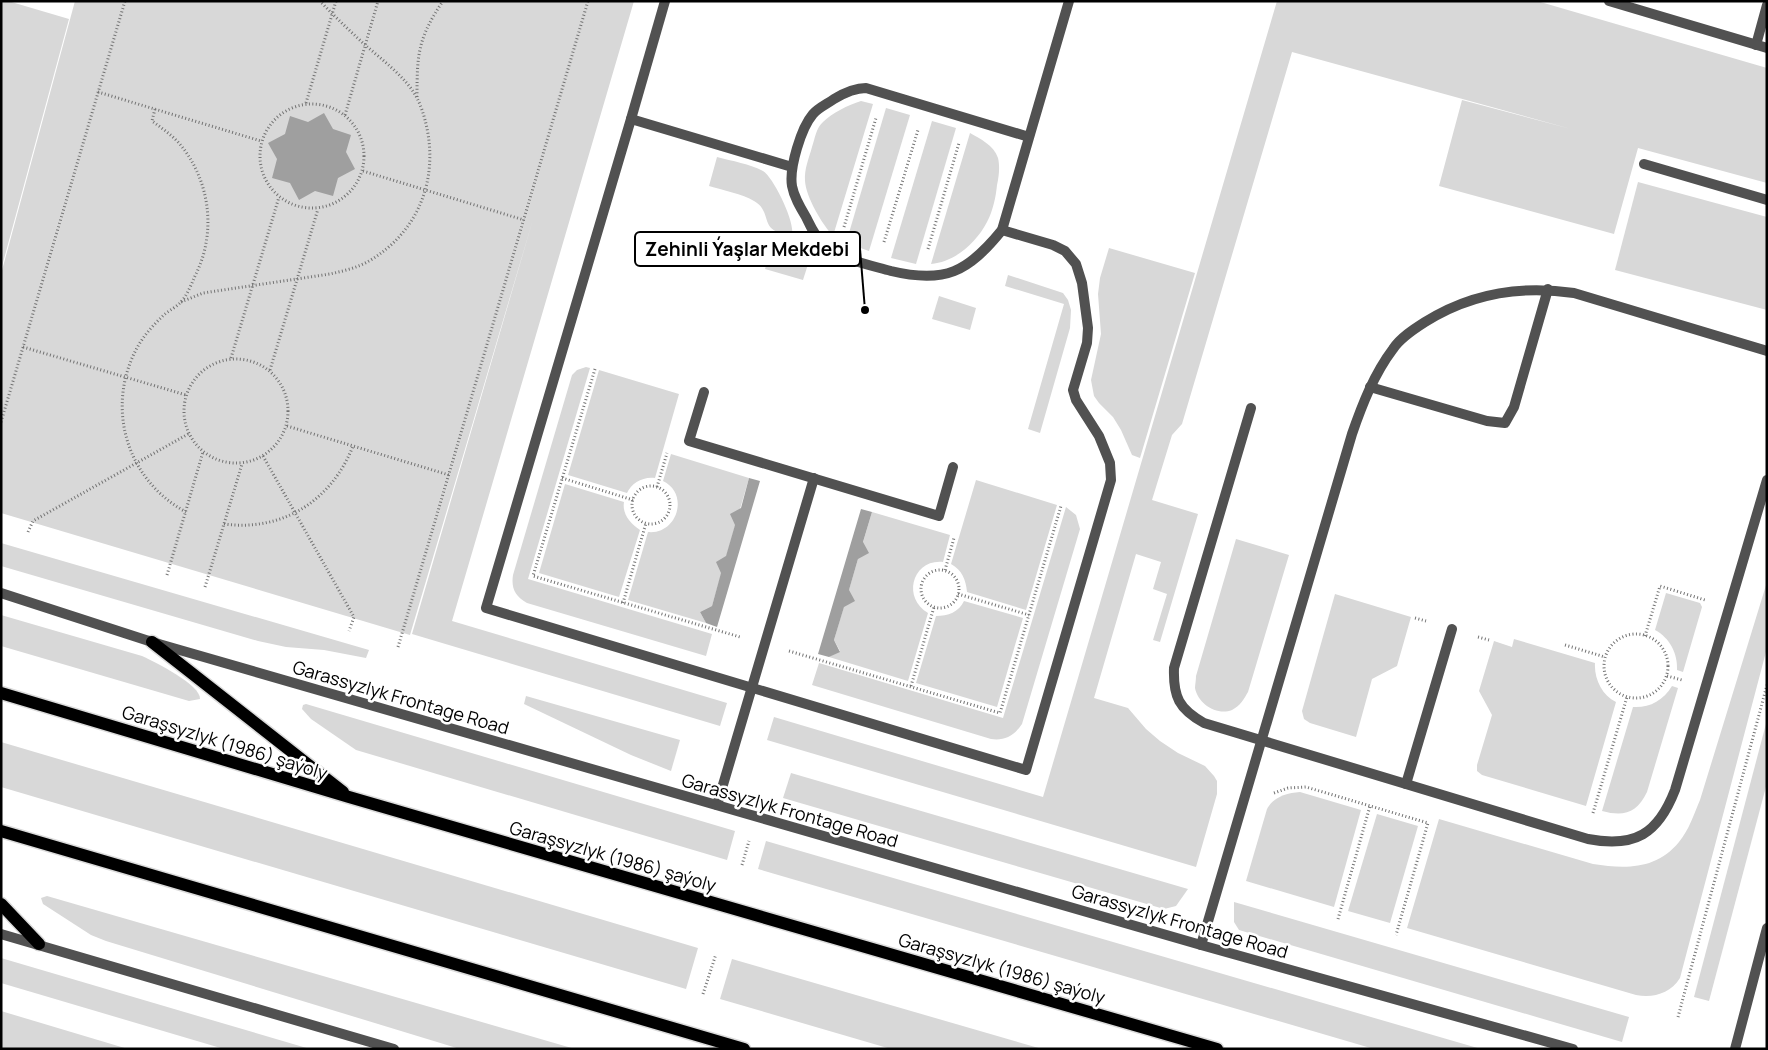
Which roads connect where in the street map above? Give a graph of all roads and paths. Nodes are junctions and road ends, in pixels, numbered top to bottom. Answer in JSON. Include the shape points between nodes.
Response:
{"nodes":[{"id":1,"x":125,"y":1,"type":"edge"},
{"id":2,"x":320,"y":1,"type":"edge"},
{"id":3,"x":336,"y":1,"type":"edge"},
{"id":4,"x":378,"y":1,"type":"edge"},
{"id":5,"x":443,"y":1,"type":"edge"},
{"id":6,"x":588,"y":1,"type":"edge"},
{"id":7,"x":665,"y":1,"type":"edge"},
{"id":8,"x":1069,"y":1,"type":"edge"},
{"id":9,"x":1609,"y":1,"type":"edge"},
{"id":10,"x":1767,"y":5,"type":"edge"},
{"id":11,"x":332,"y":14,"type":"junction"},
{"id":12,"x":365,"y":45,"type":"junction"},
{"id":13,"x":1756,"y":45,"type":"junction"},
{"id":14,"x":1767,"y":48,"type":"edge"},
{"id":15,"x":98,"y":92,"type":"junction"},
{"id":16,"x":883,"y":93,"type":"junction"},
{"id":17,"x":417,"y":98,"type":"junction"},
{"id":18,"x":306,"y":103,"type":"junction"},
{"id":19,"x":924,"y":106,"type":"junction"},
{"id":20,"x":155,"y":109,"type":"junction"},
{"id":21,"x":345,"y":115,"type":"junction"},
{"id":22,"x":967,"y":118,"type":"junction"},
{"id":23,"x":631,"y":119,"type":"junction"},
{"id":24,"x":1029,"y":137,"type":"junction"},
{"id":25,"x":261,"y":141,"type":"junction"},
{"id":26,"x":1644,"y":164,"type":"dead end"},
{"id":27,"x":792,"y":167,"type":"junction"},
{"id":28,"x":363,"y":171,"type":"junction"},
{"id":29,"x":425,"y":190,"type":"junction"},
{"id":30,"x":278,"y":197,"type":"junction"},
{"id":31,"x":1767,"y":200,"type":"edge"},
{"id":32,"x":318,"y":209,"type":"junction"},
{"id":33,"x":524,"y":220,"type":"junction"},
{"id":34,"x":1002,"y":230,"type":"junction"},
{"id":35,"x":836,"y":252,"type":"junction"},
{"id":36,"x":877,"y":267,"type":"junction"},
{"id":37,"x":920,"y":276,"type":"junction"},
{"id":38,"x":297,"y":279,"type":"junction"},
{"id":39,"x":252,"y":286,"type":"junction"},
{"id":40,"x":1548,"y":289,"type":"junction"},
{"id":41,"x":181,"y":302,"type":"junction"},
{"id":42,"x":23,"y":347,"type":"junction"},
{"id":43,"x":1767,"y":351,"type":"edge"},
{"id":44,"x":231,"y":358,"type":"junction"},
{"id":45,"x":270,"y":370,"type":"junction"},
{"id":46,"x":125,"y":377,"type":"junction"},
{"id":47,"x":1370,"y":387,"type":"junction"},
{"id":48,"x":704,"y":392,"type":"dead end"},
{"id":49,"x":186,"y":395,"type":"junction"},
{"id":50,"x":1251,"y":408,"type":"dead end"},
{"id":51,"x":1,"y":422,"type":"edge"},
{"id":52,"x":287,"y":426,"type":"junction"},
{"id":53,"x":190,"y":434,"type":"junction"},
{"id":54,"x":689,"y":441,"type":"junction"},
{"id":55,"x":353,"y":446,"type":"junction"},
{"id":56,"x":203,"y":452,"type":"junction"},
{"id":57,"x":263,"y":456,"type":"junction"},
{"id":58,"x":136,"y":462,"type":"junction"},
{"id":59,"x":242,"y":464,"type":"junction"},
{"id":60,"x":953,"y":467,"type":"dead end"},
{"id":61,"x":449,"y":475,"type":"junction"},
{"id":62,"x":562,"y":478,"type":"dead end"},
{"id":63,"x":814,"y":478,"type":"junction"},
{"id":64,"x":1767,"y":480,"type":"edge"},
{"id":65,"x":657,"y":487,"type":"junction"},
{"id":66,"x":633,"y":500,"type":"junction"},
{"id":67,"x":186,"y":512,"type":"junction"},
{"id":68,"x":295,"y":513,"type":"junction"},
{"id":69,"x":224,"y":524,"type":"junction"},
{"id":70,"x":646,"y":524,"type":"junction"},
{"id":71,"x":28,"y":532,"type":"dead end"},
{"id":72,"x":168,"y":575,"type":"dead end"},
{"id":73,"x":205,"y":587,"type":"dead end"},
{"id":74,"x":1,"y":593,"type":"edge"},
{"id":75,"x":958,"y":594,"type":"junction"},
{"id":76,"x":1708,"y":601,"type":"dead end"},
{"id":77,"x":623,"y":602,"type":"dead end"},
{"id":78,"x":934,"y":607,"type":"junction"},
{"id":79,"x":1029,"y":616,"type":"dead end"},
{"id":80,"x":1452,"y":629,"type":"dead end"},
{"id":81,"x":349,"y":631,"type":"dead end"},
{"id":82,"x":1645,"y":636,"type":"junction"},
{"id":83,"x":152,"y":642,"type":"junction"},
{"id":84,"x":1565,"y":645,"type":"dead end"},
{"id":85,"x":398,"y":646,"type":"dead end"},
{"id":86,"x":1605,"y":657,"type":"junction"},
{"id":87,"x":1667,"y":676,"type":"junction"},
{"id":88,"x":1685,"y":681,"type":"dead end"},
{"id":89,"x":1767,"y":685,"type":"edge"},
{"id":90,"x":911,"y":686,"type":"dead end"},
{"id":91,"x":752,"y":688,"type":"junction"},
{"id":92,"x":1,"y":693,"type":"edge"},
{"id":93,"x":1627,"y":697,"type":"junction"},
{"id":94,"x":1261,"y":741,"type":"junction"},
{"id":95,"x":1406,"y":784,"type":"junction"},
{"id":96,"x":1270,"y":796,"type":"dead end"},
{"id":97,"x":349,"y":797,"type":"junction"},
{"id":98,"x":717,"y":806,"type":"junction"},
{"id":99,"x":1370,"y":806,"type":"junction"},
{"id":100,"x":1593,"y":813,"type":"dead end"},
{"id":101,"x":1,"y":831,"type":"edge"},
{"id":102,"x":751,"y":836,"type":"dead end"},
{"id":103,"x":742,"y":864,"type":"dead end"},
{"id":104,"x":1,"y":904,"type":"edge"},
{"id":105,"x":1338,"y":919,"type":"dead end"},
{"id":106,"x":1767,"y":928,"type":"edge"},
{"id":107,"x":1,"y":934,"type":"edge"},
{"id":108,"x":1396,"y":935,"type":"dead end"},
{"id":109,"x":40,"y":944,"type":"junction"},
{"id":110,"x":1201,"y":945,"type":"junction"},
{"id":111,"x":716,"y":954,"type":"dead end"},
{"id":112,"x":703,"y":994,"type":"dead end"},
{"id":113,"x":1678,"y":1017,"type":"dead end"},
{"id":114,"x":394,"y":1049,"type":"edge"},
{"id":115,"x":744,"y":1049,"type":"edge"},
{"id":116,"x":1217,"y":1049,"type":"edge"},
{"id":117,"x":1573,"y":1049,"type":"edge"},
{"id":118,"x":1735,"y":1049,"type":"edge"}],
"edges":[{"from":1,"to":15,"type":"path"},
{"from":2,"to":11,"type":"path"},
{"from":3,"to":11,"type":"path"},
{"from":4,"to":12,"type":"path"},
{"from":5,"to":17,"type":"path","via":[[424,32],[418,52]]},
{"from":6,"to":33,"type":"path"},
{"from":7,"to":23,"type":"street"},
{"from":8,"to":24,"type":"street"},
{"from":9,"to":13,"type":"street"},
{"from":10,"to":13,"type":"street"},
{"from":11,"to":12,"type":"path"},
{"from":11,"to":18,"type":"path"},
{"from":12,"to":17,"type":"path"},
{"from":12,"to":21,"type":"path"},
{"from":13,"to":14,"type":"street"},
{"from":15,"to":20,"type":"path"},
{"from":15,"to":42,"type":"path"},
{"from":16,"to":19,"type":"street"},
{"from":16,"to":27,"type":"street","via":[[866,88],[854,89],[814,112],[804,129]]},
{"from":16,"to":35,"type":"path"},
{"from":17,"to":29,"type":"path","via":[[429,139],[431,159]]},
{"from":18,"to":21,"type":"path","via":[[327,105]]},
{"from":18,"to":25,"type":"path","via":[[287,109],[270,122]]},
{"from":19,"to":22,"type":"street"},
{"from":19,"to":36,"type":"path"},
{"from":20,"to":25,"type":"path"},
{"from":20,"to":41,"type":"path","via":[[152,120],[183,148],[194,165],[208,205],[206,246],[200,266]]},
{"from":21,"to":28,"type":"path","via":[[358,130],[365,150]]},
{"from":22,"to":24,"type":"street"},
{"from":22,"to":37,"type":"path"},
{"from":23,"to":27,"type":"street"},
{"from":23,"to":91,"type":"street","via":[[486,608]]},
{"from":24,"to":34,"type":"street"},
{"from":25,"to":30,"type":"path","via":[[261,168],[265,181]]},
{"from":26,"to":31,"type":"street"},
{"from":27,"to":35,"type":"street","via":[[795,195],[815,235]]},
{"from":28,"to":29,"type":"path"},
{"from":28,"to":32,"type":"path","via":[[353,190],[337,203]]},
{"from":29,"to":33,"type":"path"},
{"from":29,"to":38,"type":"path","via":[[413,219],[386,250],[350,270]]},
{"from":30,"to":32,"type":"path","via":[[297,207]]},
{"from":30,"to":39,"type":"path"},
{"from":32,"to":38,"type":"path"},
{"from":33,"to":61,"type":"path"},
{"from":34,"to":37,"type":"street","via":[[964,266],[950,274]]},
{"from":34,"to":91,"type":"street","via":[[1053,245],[1065,251],[1076,264],[1088,328],[1087,343],[1073,390],[1099,436],[1110,463],[1112,480],[1026,770]]},
{"from":35,"to":36,"type":"street"},
{"from":36,"to":37,"type":"street"},
{"from":38,"to":39,"type":"path"},
{"from":38,"to":45,"type":"path"},
{"from":39,"to":41,"type":"path","via":[[203,293]]},
{"from":39,"to":44,"type":"path"},
{"from":40,"to":43,"type":"street","via":[[1574,293]]},
{"from":40,"to":47,"type":"street","via":[[1493,294],[1437,314],[1393,348]]},
{"from":40,"to":47,"type":"street","via":[[1514,406],[1505,423],[1486,421]]},
{"from":41,"to":46,"type":"path","via":[[152,327],[139,344]]},
{"from":42,"to":46,"type":"path"},
{"from":42,"to":51,"type":"path"},
{"from":44,"to":45,"type":"path","via":[[252,360]]},
{"from":44,"to":49,"type":"path","via":[[211,364],[195,377]]},
{"from":45,"to":52,"type":"path","via":[[283,386],[289,405]]},
{"from":46,"to":49,"type":"path"},
{"from":46,"to":58,"type":"path","via":[[123,424]]},
{"from":47,"to":94,"type":"street","via":[[1352,434]]},
{"from":48,"to":54,"type":"street"},
{"from":49,"to":53,"type":"path","via":[[184,416]]},
{"from":50,"to":94,"type":"street","via":[[1174,668],[1173,686],[1178,702],[1189,715]]},
{"from":52,"to":55,"type":"path"},
{"from":52,"to":57,"type":"path","via":[[277,444]]},
{"from":53,"to":56,"type":"path"},
{"from":53,"to":58,"type":"path"},
{"from":54,"to":63,"type":"street"},
{"from":54,"to":65,"type":"path","via":[[667,452]]},
{"from":55,"to":61,"type":"path"},
{"from":55,"to":68,"type":"path","via":[[330,486]]},
{"from":56,"to":59,"type":"path","via":[[222,462]]},
{"from":56,"to":67,"type":"path"},
{"from":57,"to":59,"type":"path"},
{"from":57,"to":68,"type":"path"},
{"from":58,"to":67,"type":"path","via":[[162,496]]},
{"from":58,"to":71,"type":"path","via":[[32,521]]},
{"from":59,"to":69,"type":"path"},
{"from":60,"to":63,"type":"street","via":[[939,516]]},
{"from":61,"to":85,"type":"path"},
{"from":62,"to":66,"type":"path"},
{"from":63,"to":91,"type":"street"},
{"from":64,"to":95,"type":"street","via":[[1675,790],[1663,817],[1654,826],[1632,839],[1603,842]]},
{"from":65,"to":66,"type":"path","via":[[645,487]]},
{"from":65,"to":70,"type":"path","via":[[670,499],[670,511],[658,523]]},
{"from":66,"to":70,"type":"path","via":[[636,517]]},
{"from":67,"to":72,"type":"path"},
{"from":68,"to":69,"type":"path","via":[[258,525]]},
{"from":68,"to":81,"type":"path","via":[[354,617]]},
{"from":69,"to":73,"type":"path"},
{"from":70,"to":77,"type":"path"},
{"from":74,"to":83,"type":"street","name":"Garassyzlyk Frontage Road"},
{"from":75,"to":78,"type":"path","via":[[946,607]]},
{"from":75,"to":78,"type":"path","via":[[955,577],[945,570],[933,570],[924,578],[921,595]]},
{"from":75,"to":79,"type":"path"},
{"from":76,"to":82,"type":"path","via":[[1660,586]]},
{"from":78,"to":90,"type":"path"},
{"from":80,"to":95,"type":"street"},
{"from":82,"to":86,"type":"path","via":[[1636,634],[1621,638]]},
{"from":82,"to":87,"type":"path","via":[[1664,651]]},
{"from":83,"to":97,"type":"main road"},
{"from":83,"to":98,"type":"street","name":"Garassyzlyk Frontage Road"},
{"from":84,"to":86,"type":"path"},
{"from":86,"to":93,"type":"path","via":[[1608,682],[1619,694]]},
{"from":87,"to":88,"type":"path"},
{"from":87,"to":93,"type":"path","via":[[1658,690],[1651,694],[1643,698]]},
{"from":89,"to":113,"type":"path"},
{"from":91,"to":98,"type":"street"},
{"from":92,"to":97,"type":"main road","name":"Garaşsyzlyk (1986) şaýoly"},
{"from":93,"to":100,"type":"path"},
{"from":94,"to":95,"type":"street"},
{"from":94,"to":110,"type":"street"},
{"from":96,"to":99,"type":"path","via":[[1288,788],[1306,787]]},
{"from":97,"to":116,"type":"main road","name":"Garaşsyzlyk (1986) şaýoly"},
{"from":98,"to":110,"type":"street","name":"Garassyzlyk Frontage Road"},
{"from":99,"to":105,"type":"path"},
{"from":99,"to":108,"type":"path","via":[[1428,823]]},
{"from":101,"to":115,"type":"main road"},
{"from":102,"to":103,"type":"path"},
{"from":104,"to":109,"type":"main road"},
{"from":106,"to":118,"type":"street"},
{"from":107,"to":109,"type":"street"},
{"from":109,"to":114,"type":"street"},
{"from":110,"to":117,"type":"street","name":"Garassyzlyk Frontage Road"},
{"from":111,"to":112,"type":"path"}]}
